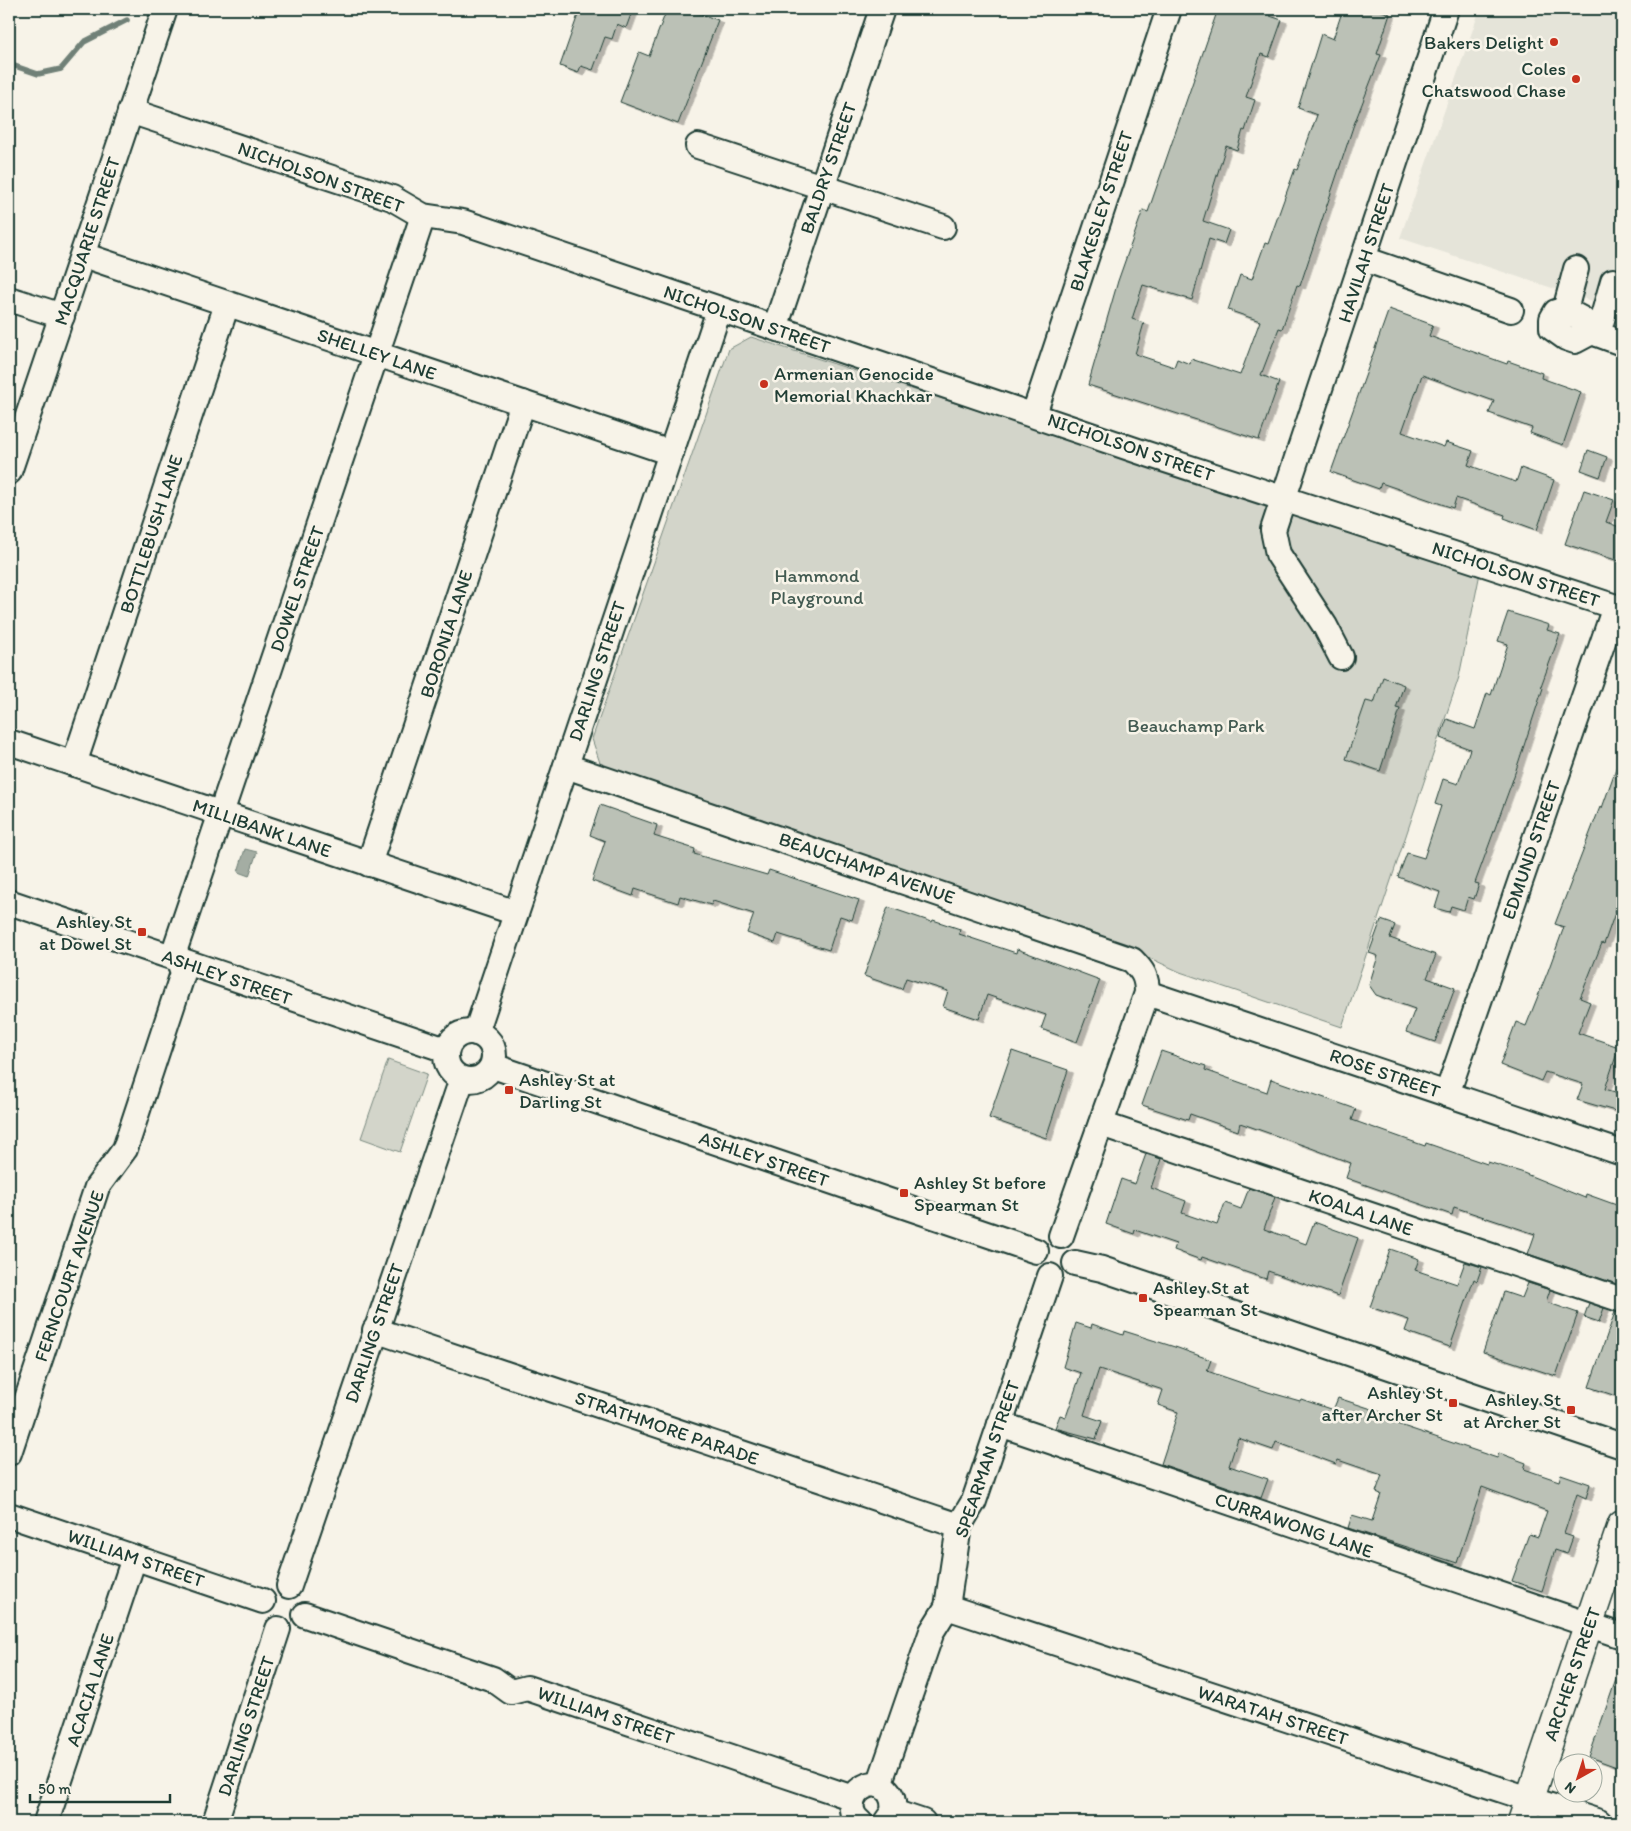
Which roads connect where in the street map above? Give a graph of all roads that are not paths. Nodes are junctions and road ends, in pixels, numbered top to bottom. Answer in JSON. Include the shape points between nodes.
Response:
{"nodes":[{"id":1,"x":164,"y":9,"type":"edge"},
{"id":2,"x":882,"y":9,"type":"edge"},
{"id":3,"x":1169,"y":9,"type":"edge"},
{"id":4,"x":1446,"y":9,"type":"edge"},
{"id":5,"x":130,"y":111,"type":"junction"},
{"id":6,"x":698,"y":146,"type":"dead end"},
{"id":7,"x":821,"y":186,"type":"junction"},
{"id":8,"x":423,"y":216,"type":"junction"},
{"id":9,"x":943,"y":227,"type":"dead end"},
{"id":10,"x":82,"y":255,"type":"junction"},
{"id":11,"x":1364,"y":258,"type":"junction"},
{"id":12,"x":1576,"y":269,"type":"dead end"},
{"id":13,"x":1612,"y":281,"type":"dead end"},
{"id":14,"x":9,"y":299,"type":"edge"},
{"id":15,"x":227,"y":304,"type":"junction"},
{"id":16,"x":719,"y":310,"type":"junction"},
{"id":17,"x":1511,"y":310,"type":"dead end"},
{"id":18,"x":62,"y":316,"type":"junction"},
{"id":19,"x":775,"y":328,"type":"junction"},
{"id":20,"x":1595,"y":333,"type":"junction"},
{"id":21,"x":1622,"y":342,"type":"edge"},
{"id":22,"x":376,"y":354,"type":"junction"},
{"id":23,"x":523,"y":403,"type":"junction"},
{"id":24,"x":1034,"y":414,"type":"junction"},
{"id":25,"x":671,"y":453,"type":"junction"},
{"id":26,"x":9,"y":472,"type":"edge"},
{"id":27,"x":1285,"y":497,"type":"junction"},
{"id":28,"x":1618,"y":608,"type":"edge"},
{"id":29,"x":1341,"y":658,"type":"dead end"},
{"id":30,"x":9,"y":742,"type":"edge"},
{"id":31,"x":74,"y":764,"type":"junction"},
{"id":32,"x":566,"y":766,"type":"junction"},
{"id":33,"x":221,"y":814,"type":"junction"},
{"id":34,"x":370,"y":864,"type":"junction"},
{"id":35,"x":9,"y":902,"type":"edge"},
{"id":36,"x":516,"y":913,"type":"junction"},
{"id":37,"x":179,"y":961,"type":"junction"},
{"id":38,"x":1147,"y":992,"type":"junction"},
{"id":39,"x":476,"y":1032,"type":"junction"},
{"id":40,"x":446,"y":1050,"type":"junction"},
{"id":41,"x":493,"y":1066,"type":"junction"},
{"id":42,"x":462,"y":1079,"type":"junction"},
{"id":43,"x":1447,"y":1094,"type":"junction"},
{"id":44,"x":1100,"y":1124,"type":"junction"},
{"id":45,"x":1622,"y":1153,"type":"edge"},
{"id":46,"x":1061,"y":1236,"type":"junction"},
{"id":47,"x":1036,"y":1252,"type":"junction"},
{"id":48,"x":1075,"y":1263,"type":"junction"},
{"id":49,"x":1050,"y":1276,"type":"junction"},
{"id":50,"x":1622,"y":1300,"type":"edge"},
{"id":51,"x":375,"y":1330,"type":"junction"},
{"id":52,"x":1000,"y":1424,"type":"junction"},
{"id":53,"x":1622,"y":1446,"type":"edge"},
{"id":54,"x":9,"y":1453,"type":"edge"},
{"id":55,"x":9,"y":1515,"type":"edge"},
{"id":56,"x":1622,"y":1525,"type":"edge"},
{"id":57,"x":959,"y":1526,"type":"junction"},
{"id":58,"x":134,"y":1558,"type":"junction"},
{"id":59,"x":289,"y":1586,"type":"junction"},
{"id":60,"x":263,"y":1601,"type":"junction"},
{"id":61,"x":947,"y":1606,"type":"junction"},
{"id":62,"x":305,"y":1615,"type":"junction"},
{"id":63,"x":1588,"y":1626,"type":"junction"},
{"id":64,"x":278,"y":1629,"type":"junction"},
{"id":65,"x":1622,"y":1636,"type":"edge"},
{"id":66,"x":880,"y":1785,"type":"junction"},
{"id":67,"x":853,"y":1798,"type":"junction"},
{"id":68,"x":1526,"y":1811,"type":"edge"},
{"id":69,"x":889,"y":1817,"type":"edge"},
{"id":70,"x":46,"y":1822,"type":"edge"},
{"id":71,"x":215,"y":1822,"type":"edge"},
{"id":72,"x":860,"y":1822,"type":"edge"},
{"id":73,"x":923,"y":1822,"type":"edge"},
{"id":74,"x":1599,"y":1822,"type":"edge"}],
"edges":[{"from":1,"to":5,"type":"street","name":"MACQUARIE STREET"},
{"from":2,"to":7,"type":"street","name":"BALDRY STREET"},
{"from":3,"to":24,"type":"street","name":"BLAKESLEY STREET"},
{"from":4,"to":11,"type":"street","name":"HAVILAH STREET"},
{"from":5,"to":8,"type":"street","name":"NICHOLSON STREET","via":[[392,198]]},
{"from":5,"to":10,"type":"street","name":"MACQUARIE STREET"},
{"from":6,"to":7,"type":"street"},
{"from":7,"to":9,"type":"street"},
{"from":7,"to":19,"type":"street","name":"BALDRY STREET"},
{"from":8,"to":16,"type":"street","name":"NICHOLSON STREET","via":[[463,222]]},
{"from":8,"to":22,"type":"street","name":"DOWEL STREET"},
{"from":10,"to":15,"type":"street","name":"SHELLEY LANE"},
{"from":10,"to":18,"type":"street","name":"MACQUARIE STREET"},
{"from":11,"to":17,"type":"street"},
{"from":11,"to":27,"type":"street","name":"HAVILAH STREET"},
{"from":12,"to":20,"type":"street","via":[[1565,310],[1556,312],[1552,328],[1575,341]]},
{"from":13,"to":20,"type":"street"},
{"from":14,"to":18,"type":"street"},
{"from":15,"to":22,"type":"street","name":"SHELLEY LANE"},
{"from":15,"to":31,"type":"street","name":"BOTTLEBUSH LANE"},
{"from":16,"to":19,"type":"street","name":"NICHOLSON STREET"},
{"from":16,"to":25,"type":"street","name":"DARLING STREET"},
{"from":18,"to":26,"type":"street","name":"MACQUARIE STREET"},
{"from":19,"to":24,"type":"street","name":"NICHOLSON STREET"},
{"from":20,"to":21,"type":"street"},
{"from":22,"to":23,"type":"street","name":"SHELLEY LANE"},
{"from":22,"to":33,"type":"street","name":"DOWEL STREET"},
{"from":23,"to":25,"type":"street","name":"SHELLEY LANE"},
{"from":23,"to":34,"type":"street","name":"BORONIA LANE"},
{"from":24,"to":27,"type":"street","name":"NICHOLSON STREET"},
{"from":25,"to":32,"type":"street","name":"DARLING STREET"},
{"from":27,"to":28,"type":"street","name":"NICHOLSON STREET"},
{"from":27,"to":29,"type":"street","name":"HAVILAH STREET","via":[[1273,530],[1278,554],[1325,626]]},
{"from":28,"to":43,"type":"street","name":"EDMUND STREET"},
{"from":30,"to":31,"type":"street","name":"MILLIBANK LANE"},
{"from":31,"to":33,"type":"street","name":"MILLIBANK LANE"},
{"from":32,"to":36,"type":"street","name":"DARLING STREET"},
{"from":32,"to":38,"type":"street","name":"BEAUCHAMP AVENUE","via":[[1120,954],[1142,969],[1147,979]]},
{"from":33,"to":34,"type":"street","name":"MILLIBANK LANE"},
{"from":33,"to":37,"type":"street","name":"DOWEL STREET","via":[[176,949]]},
{"from":34,"to":36,"type":"street","name":"MILLIBANK LANE"},
{"from":35,"to":37,"type":"street","name":"ASHLEY STREET"},
{"from":36,"to":39,"type":"street","name":"DARLING STREET"},
{"from":37,"to":40,"type":"street","name":"ASHLEY STREET"},
{"from":37,"to":54,"type":"street","name":"FERNCOURT AVENUE","via":[[183,972],[125,1149],[97,1187]]},
{"from":38,"to":43,"type":"street","name":"ROSE STREET"},
{"from":38,"to":44,"type":"street"},
{"from":39,"to":40,"type":"street","via":[[455,1037]]},
{"from":39,"to":41,"type":"street","via":[[492,1046],[495,1052]]},
{"from":40,"to":42,"type":"street","via":[[447,1064],[455,1076]]},
{"from":41,"to":42,"type":"street","via":[[480,1079]]},
{"from":41,"to":47,"type":"street","name":"ASHLEY STREET"},
{"from":42,"to":51,"type":"street","name":"DARLING STREET"},
{"from":43,"to":45,"type":"street","name":"ROSE STREET"},
{"from":44,"to":46,"type":"street"},
{"from":44,"to":50,"type":"street","name":"KOALA LANE"},
{"from":46,"to":47,"type":"street","via":[[1045,1238]]},
{"from":46,"to":48,"type":"street","via":[[1074,1246]]},
{"from":47,"to":49,"type":"street","via":[[1040,1268]]},
{"from":48,"to":49,"type":"street","via":[[1064,1274]]},
{"from":48,"to":53,"type":"street","via":[[1102,1269]]},
{"from":49,"to":52,"type":"street","name":"SPEARMAN STREET"},
{"from":51,"to":57,"type":"street","name":"STRATHMORE PARADE"},
{"from":51,"to":59,"type":"street","name":"DARLING STREET"},
{"from":52,"to":57,"type":"street","name":"SPEARMAN STREET","via":[[974,1501]]},
{"from":52,"to":63,"type":"street","name":"CURRAWONG LANE"},
{"from":55,"to":58,"type":"street","name":"WILLIAM STREET"},
{"from":56,"to":63,"type":"main road","name":"ARCHER STREET"},
{"from":57,"to":61,"type":"street","name":"SPEARMAN STREET"},
{"from":58,"to":60,"type":"street","name":"WILLIAM STREET"},
{"from":58,"to":70,"type":"street","name":"ACACIA LANE"},
{"from":59,"to":60,"type":"street","via":[[273,1589]]},
{"from":59,"to":62,"type":"street","via":[[303,1597]]},
{"from":60,"to":64,"type":"street","via":[[266,1621]]},
{"from":61,"to":66,"type":"street","name":"SPEARMAN STREET","via":[[932,1631]]},
{"from":61,"to":68,"type":"street","name":"WARATAH STREET"},
{"from":62,"to":64,"type":"street","via":[[297,1626]]},
{"from":62,"to":67,"type":"street","name":"WILLIAM STREET","via":[[493,1679],[511,1692],[527,1688]]},
{"from":63,"to":65,"type":"street","name":"CURRAWONG LANE"},
{"from":63,"to":68,"type":"main road","name":"ARCHER STREET"},
{"from":64,"to":71,"type":"street","name":"DARLING STREET"},
{"from":66,"to":67,"type":"street","via":[[863,1786]]},
{"from":66,"to":69,"type":"street","via":[[892,1796]]},
{"from":67,"to":72,"type":"street","via":[[854,1815]]},
{"from":68,"to":74,"type":"street","name":"WARATAH STREET"},
{"from":69,"to":73,"type":"street"}]}
